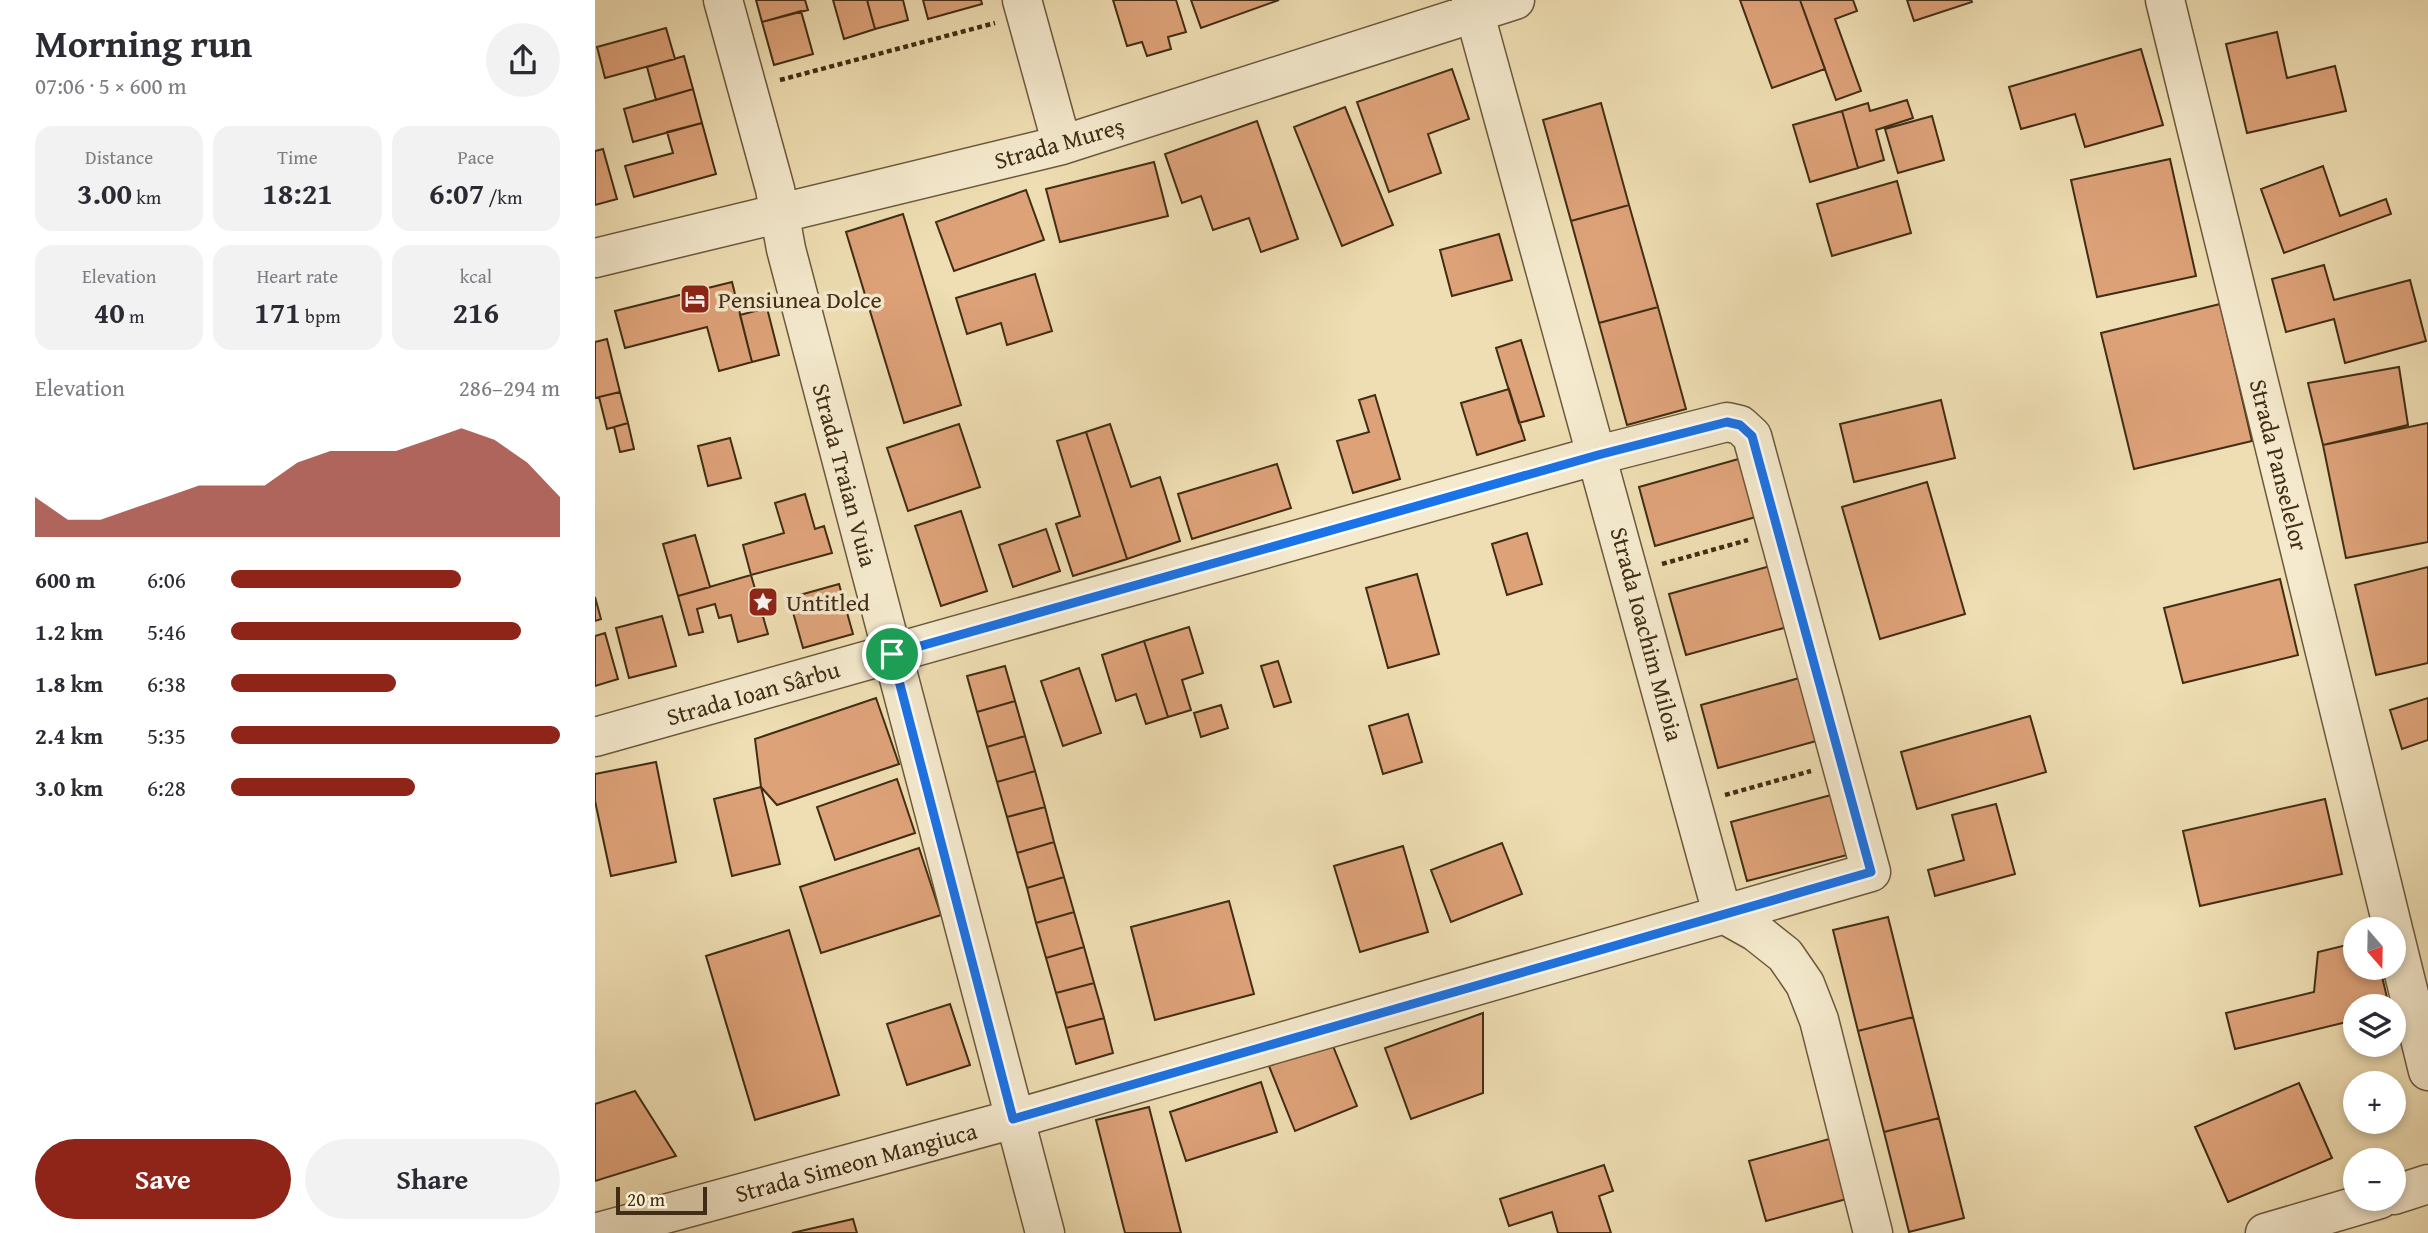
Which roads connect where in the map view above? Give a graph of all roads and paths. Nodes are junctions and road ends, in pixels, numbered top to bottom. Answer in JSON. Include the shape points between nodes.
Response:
{"nodes":[{"id":1,"x":723,"y":0,"type":"edge"},
{"id":2,"x":1515,"y":0,"type":"edge"},
{"id":3,"x":2165,"y":0,"type":"edge"},
{"id":4,"x":1024,"y":7,"type":"edge"},
{"id":5,"x":1473,"y":7,"type":"edge"},
{"id":6,"x":747,"y":89,"type":"junction"},
{"id":7,"x":1062,"y":145,"type":"junction"},
{"id":8,"x":779,"y":213,"type":"junction"},
{"id":9,"x":595,"y":258,"type":"edge"},
{"id":10,"x":1598,"y":455,"type":"junction"},
{"id":11,"x":1779,"y":532,"type":"junction"},
{"id":12,"x":1629,"y":572,"type":"junction"},
{"id":13,"x":892,"y":654,"type":"junction"},
{"id":14,"x":595,"y":737,"type":"edge"},
{"id":15,"x":1842,"y":762,"type":"junction"},
{"id":16,"x":1692,"y":804,"type":"junction"},
{"id":17,"x":1722,"y":913,"type":"junction"},
{"id":18,"x":2391,"y":917,"type":"edge"},
{"id":19,"x":2406,"y":980,"type":"edge"},
{"id":20,"x":2428,"y":1071,"type":"edge"},
{"id":21,"x":1013,"y":1119,"type":"junction"},
{"id":22,"x":2428,"y":1184,"type":"edge"},
{"id":23,"x":2406,"y":1191,"type":"edge"},
{"id":24,"x":2343,"y":1210,"type":"edge"},
{"id":25,"x":595,"y":1233,"type":"edge"},
{"id":26,"x":1045,"y":1233,"type":"edge"},
{"id":27,"x":1873,"y":1233,"type":"edge"},
{"id":28,"x":2265,"y":1233,"type":"edge"}],
"edges":[{"from":1,"to":6,"type":"street","name":"Strada Traian Vuia"},
{"from":2,"to":5,"type":"street","name":"Strada Mureș"},
{"from":3,"to":18,"type":"street","name":"Strada Panselelor"},
{"from":4,"to":6,"type":"path"},
{"from":4,"to":7,"type":"street"},
{"from":5,"to":7,"type":"street","name":"Strada Mureș"},
{"from":5,"to":10,"type":"street","name":"Strada Ioachim Miloia"},
{"from":6,"to":8,"type":"street","name":"Strada Traian Vuia"},
{"from":7,"to":8,"type":"street","name":"Strada Mureș"},
{"from":8,"to":9,"type":"street","name":"Strada Mureș"},
{"from":8,"to":13,"type":"street","name":"Strada Traian Vuia"},
{"from":10,"to":11,"type":"street","name":"Strada Ioan Sârbu","via":[[1727,422],[1740,425],[1752,436]]},
{"from":10,"to":12,"type":"street","name":"Strada Ioachim Miloia"},
{"from":10,"to":13,"type":"street","name":"Strada Ioan Sârbu"},
{"from":11,"to":12,"type":"path"},
{"from":11,"to":15,"type":"street","name":"Strada Ioan Sârbu"},
{"from":12,"to":16,"type":"street","name":"Strada Ioachim Miloia"},
{"from":13,"to":14,"type":"street","name":"Strada Ioan Sârbu"},
{"from":13,"to":21,"type":"street","name":"Strada Traian Vuia"},
{"from":15,"to":16,"type":"path"},
{"from":15,"to":17,"type":"street","name":"Strada Simeon Mangiuca","via":[[1871,872]]},
{"from":16,"to":17,"type":"street","name":"Strada Ioachim Miloia"},
{"from":17,"to":21,"type":"street","name":"Strada Simeon Mangiuca"},
{"from":17,"to":27,"type":"street","via":[[1785,955],[1805,984],[1819,1020]]},
{"from":19,"to":20,"type":"street","name":"Strada Panselelor"},
{"from":21,"to":25,"type":"street","name":"Strada Simeon Mangiuca"},
{"from":21,"to":26,"type":"street","name":"Strada Traian Vuia"},
{"from":22,"to":23,"type":"street"},
{"from":24,"to":28,"type":"street"}]}
